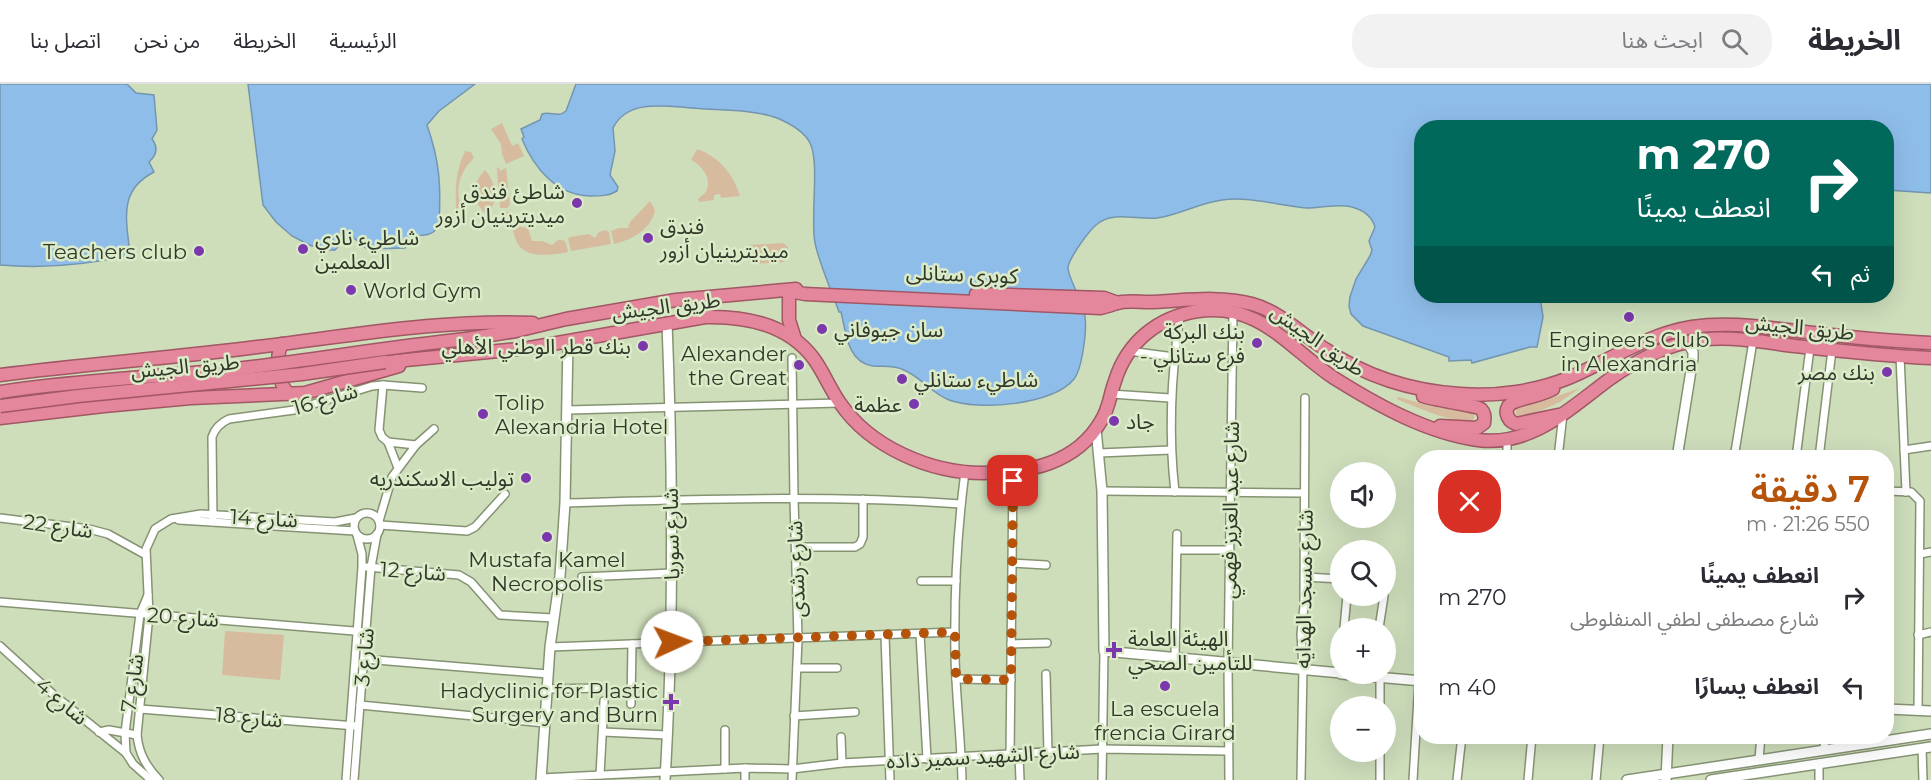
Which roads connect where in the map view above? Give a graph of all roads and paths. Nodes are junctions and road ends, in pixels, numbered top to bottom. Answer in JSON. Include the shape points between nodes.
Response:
{"nodes":[{"id":1,"x":789,"y":291,"type":"junction"},
{"id":2,"x":805,"y":291,"type":"joint"},
{"id":3,"x":1119,"y":303,"type":"joint"},
{"id":4,"x":1233,"y":312,"type":"junction"},
{"id":5,"x":1180,"y":315,"type":"junction"},
{"id":6,"x":667,"y":323,"type":"junction"},
{"id":7,"x":543,"y":324,"type":"junction"},
{"id":8,"x":795,"y":340,"type":"junction"},
{"id":9,"x":568,"y":341,"type":"junction"},
{"id":10,"x":1752,"y":341,"type":"junction"},
{"id":11,"x":1687,"y":342,"type":"junction"},
{"id":12,"x":1931,"y":343,"type":"edge"},
{"id":13,"x":282,"y":344,"type":"junction"},
{"id":14,"x":1810,"y":348,"type":"junction"},
{"id":15,"x":1832,"y":350,"type":"junction"},
{"id":16,"x":1129,"y":351,"type":"junction"},
{"id":17,"x":1900,"y":356,"type":"junction"},
{"id":18,"x":1173,"y":357,"type":"junction"},
{"id":19,"x":423,"y":358,"type":"junction"},
{"id":20,"x":792,"y":358,"type":"dead end"},
{"id":21,"x":1931,"y":358,"type":"edge"},
{"id":22,"x":106,"y":363,"type":"junction"},
{"id":23,"x":80,"y":365,"type":"junction"},
{"id":24,"x":0,"y":375,"type":"edge"},
{"id":25,"x":1569,"y":378,"type":"junction"},
{"id":26,"x":383,"y":385,"type":"junction"},
{"id":27,"x":1400,"y":385,"type":"junction"},
{"id":28,"x":422,"y":388,"type":"dead end"},
{"id":29,"x":0,"y":392,"type":"edge"},
{"id":30,"x":289,"y":394,"type":"junction"},
{"id":31,"x":1111,"y":394,"type":"junction"},
{"id":32,"x":1170,"y":398,"type":"junction"},
{"id":33,"x":1305,"y":398,"type":"dead end"},
{"id":34,"x":840,"y":403,"type":"junction"},
{"id":35,"x":793,"y":405,"type":"junction"},
{"id":36,"x":0,"y":406,"type":"edge"},
{"id":37,"x":104,"y":406,"type":"junction"},
{"id":38,"x":81,"y":408,"type":"junction"},
{"id":39,"x":669,"y":408,"type":"junction"},
{"id":40,"x":567,"y":410,"type":"junction"},
{"id":41,"x":1563,"y":414,"type":"junction"},
{"id":42,"x":0,"y":418,"type":"edge"},
{"id":43,"x":1430,"y":427,"type":"junction"},
{"id":44,"x":434,"y":429,"type":"dead end"},
{"id":45,"x":1096,"y":429,"type":"junction"},
{"id":46,"x":1508,"y":441,"type":"junction"},
{"id":47,"x":388,"y":442,"type":"junction"},
{"id":48,"x":416,"y":445,"type":"junction"},
{"id":49,"x":1931,"y":446,"type":"edge"},
{"id":50,"x":1171,"y":450,"type":"junction"},
{"id":51,"x":1507,"y":450,"type":"edge"},
{"id":52,"x":1559,"y":450,"type":"edge"},
{"id":53,"x":1678,"y":450,"type":"edge"},
{"id":54,"x":1735,"y":450,"type":"edge"},
{"id":55,"x":1797,"y":450,"type":"edge"},
{"id":56,"x":1820,"y":450,"type":"edge"},
{"id":57,"x":1904,"y":450,"type":"junction"},
{"id":58,"x":1099,"y":453,"type":"junction"},
{"id":59,"x":398,"y":468,"type":"junction"},
{"id":60,"x":965,"y":472,"type":"junction"},
{"id":61,"x":1013,"y":472,"type":"junction"},
{"id":62,"x":1102,"y":491,"type":"junction"},
{"id":63,"x":1894,"y":491,"type":"edge"},
{"id":64,"x":1175,"y":492,"type":"junction"},
{"id":65,"x":1230,"y":492,"type":"junction"},
{"id":66,"x":1906,"y":492,"type":"junction"},
{"id":67,"x":1304,"y":493,"type":"junction"},
{"id":68,"x":505,"y":494,"type":"dead end"},
{"id":69,"x":863,"y":499,"type":"junction"},
{"id":70,"x":671,"y":500,"type":"junction"},
{"id":71,"x":794,"y":500,"type":"junction"},
{"id":72,"x":565,"y":503,"type":"junction"},
{"id":73,"x":961,"y":504,"type":"junction"},
{"id":74,"x":1931,"y":508,"type":"edge"},
{"id":75,"x":1920,"y":510,"type":"junction"},
{"id":76,"x":0,"y":518,"type":"edge"},
{"id":77,"x":356,"y":518,"type":"junction"},
{"id":78,"x":213,"y":519,"type":"junction"},
{"id":79,"x":380,"y":523,"type":"junction"},
{"id":80,"x":356,"y":533,"type":"junction"},
{"id":81,"x":377,"y":534,"type":"junction"},
{"id":82,"x":1177,"y":534,"type":"dead end"},
{"id":83,"x":796,"y":548,"type":"junction"},
{"id":84,"x":1177,"y":550,"type":"junction"},
{"id":85,"x":1230,"y":550,"type":"junction"},
{"id":86,"x":1931,"y":552,"type":"edge"},
{"id":87,"x":1920,"y":554,"type":"junction"},
{"id":88,"x":146,"y":555,"type":"junction"},
{"id":89,"x":1012,"y":563,"type":"junction"},
{"id":90,"x":1046,"y":565,"type":"dead end"},
{"id":91,"x":362,"y":567,"type":"junction"},
{"id":92,"x":371,"y":567,"type":"junction"},
{"id":93,"x":672,"y":573,"type":"junction"},
{"id":94,"x":582,"y":577,"type":"dead end"},
{"id":95,"x":1305,"y":577,"type":"junction"},
{"id":96,"x":1330,"y":578,"type":"edge"},
{"id":97,"x":921,"y":581,"type":"dead end"},
{"id":98,"x":956,"y":581,"type":"junction"},
{"id":99,"x":148,"y":595,"type":"junction"},
{"id":100,"x":0,"y":602,"type":"edge"},
{"id":101,"x":140,"y":614,"type":"junction"},
{"id":102,"x":149,"y":615,"type":"junction"},
{"id":103,"x":553,"y":618,"type":"junction"},
{"id":104,"x":362,"y":631,"type":"junction"},
{"id":105,"x":955,"y":632,"type":"junction"},
{"id":106,"x":1931,"y":632,"type":"edge"},
{"id":107,"x":920,"y":634,"type":"junction"},
{"id":108,"x":885,"y":635,"type":"junction"},
{"id":109,"x":1918,"y":635,"type":"junction"},
{"id":110,"x":798,"y":639,"type":"junction"},
{"id":111,"x":672,"y":642,"type":"junction"},
{"id":112,"x":1047,"y":643,"type":"dead end"},
{"id":113,"x":632,"y":644,"type":"junction"},
{"id":114,"x":1011,"y":644,"type":"junction"},
{"id":115,"x":0,"y":646,"type":"edge"},
{"id":116,"x":550,"y":647,"type":"junction"},
{"id":117,"x":1104,"y":651,"type":"junction"},
{"id":118,"x":1175,"y":658,"type":"junction"},
{"id":119,"x":364,"y":659,"type":"junction"},
{"id":120,"x":1228,"y":663,"type":"junction"},
{"id":121,"x":837,"y":668,"type":"dead end"},
{"id":122,"x":797,"y":669,"type":"junction"},
{"id":123,"x":1303,"y":670,"type":"junction"},
{"id":124,"x":1330,"y":672,"type":"edge"},
{"id":125,"x":548,"y":674,"type":"junction"},
{"id":126,"x":1046,"y":675,"type":"dead end"},
{"id":127,"x":1396,"y":678,"type":"edge"},
{"id":128,"x":956,"y":679,"type":"junction"},
{"id":129,"x":1011,"y":680,"type":"junction"},
{"id":130,"x":1414,"y":680,"type":"edge"},
{"id":131,"x":603,"y":688,"type":"dead end"},
{"id":132,"x":547,"y":689,"type":"junction"},
{"id":133,"x":604,"y":701,"type":"dead end"},
{"id":134,"x":631,"y":704,"type":"dead end"},
{"id":135,"x":360,"y":705,"type":"junction"},
{"id":136,"x":140,"y":709,"type":"junction"},
{"id":137,"x":1894,"y":710,"type":"edge"},
{"id":138,"x":1918,"y":710,"type":"junction"},
{"id":139,"x":1931,"y":711,"type":"edge"},
{"id":140,"x":855,"y":712,"type":"dead end"},
{"id":141,"x":794,"y":716,"type":"junction"},
{"id":142,"x":545,"y":723,"type":"junction"},
{"id":143,"x":355,"y":726,"type":"junction"},
{"id":144,"x":725,"y":730,"type":"dead end"},
{"id":145,"x":99,"y":732,"type":"junction"},
{"id":146,"x":603,"y":732,"type":"junction"},
{"id":147,"x":125,"y":733,"type":"junction"},
{"id":148,"x":1931,"y":734,"type":"edge"},
{"id":149,"x":137,"y":735,"type":"junction"},
{"id":150,"x":667,"y":735,"type":"junction"},
{"id":151,"x":841,"y":736,"type":"dead end"},
{"id":152,"x":1894,"y":740,"type":"edge"},
{"id":153,"x":1418,"y":744,"type":"edge"},
{"id":154,"x":1461,"y":744,"type":"edge"},
{"id":155,"x":1531,"y":744,"type":"edge"},
{"id":156,"x":1599,"y":744,"type":"edge"},
{"id":157,"x":1668,"y":744,"type":"edge"},
{"id":158,"x":1760,"y":744,"type":"edge"},
{"id":159,"x":1824,"y":744,"type":"edge"},
{"id":160,"x":1864,"y":744,"type":"edge"},
{"id":161,"x":1927,"y":747,"type":"edge"},
{"id":162,"x":1102,"y":749,"type":"junction"},
{"id":163,"x":1824,"y":750,"type":"junction"},
{"id":164,"x":1228,"y":751,"type":"junction"},
{"id":165,"x":126,"y":753,"type":"junction"},
{"id":166,"x":1048,"y":753,"type":"junction"},
{"id":167,"x":1019,"y":755,"type":"junction"},
{"id":168,"x":1010,"y":756,"type":"junction"},
{"id":169,"x":962,"y":758,"type":"junction"},
{"id":170,"x":927,"y":759,"type":"junction"},
{"id":171,"x":1759,"y":759,"type":"junction"},
{"id":172,"x":890,"y":761,"type":"junction"},
{"id":173,"x":1380,"y":762,"type":"edge"},
{"id":174,"x":842,"y":764,"type":"junction"},
{"id":175,"x":1819,"y":764,"type":"junction"},
{"id":176,"x":745,"y":768,"type":"junction"},
{"id":177,"x":725,"y":769,"type":"junction"},
{"id":178,"x":792,"y":769,"type":"junction"},
{"id":179,"x":600,"y":775,"type":"junction"},
{"id":180,"x":665,"y":776,"type":"edge"},
{"id":181,"x":350,"y":777,"type":"edge"},
{"id":182,"x":1666,"y":777,"type":"edge"},
{"id":183,"x":541,"y":779,"type":"edge"},
{"id":184,"x":151,"y":780,"type":"edge"},
{"id":185,"x":159,"y":780,"type":"edge"},
{"id":186,"x":745,"y":780,"type":"edge"},
{"id":187,"x":792,"y":780,"type":"edge"},
{"id":188,"x":890,"y":780,"type":"edge"},
{"id":189,"x":962,"y":780,"type":"edge"},
{"id":190,"x":1020,"y":780,"type":"edge"},
{"id":191,"x":1102,"y":780,"type":"edge"},
{"id":192,"x":1229,"y":780,"type":"edge"},
{"id":193,"x":1301,"y":780,"type":"edge"},
{"id":194,"x":1380,"y":780,"type":"edge"},
{"id":195,"x":1413,"y":780,"type":"edge"},
{"id":196,"x":1457,"y":780,"type":"edge"},
{"id":197,"x":1528,"y":780,"type":"edge"},
{"id":198,"x":1596,"y":780,"type":"edge"},
{"id":199,"x":1627,"y":780,"type":"edge"},
{"id":200,"x":1711,"y":780,"type":"edge"},
{"id":201,"x":1819,"y":780,"type":"edge"},
{"id":202,"x":1923,"y":780,"type":"edge"}],
"edges":[{"from":1,"to":2,"type":"highway","name":"طريق الجيش"},
{"from":1,"to":7,"type":"highway","name":"طريق الجيش","via":[[676,300]]},
{"from":1,"to":8,"type":"highway","via":[[789,320]]},
{"from":2,"to":3,"type":"highway","name":"كوبرى ستانلى","via":[[1100,308]]},
{"from":3,"to":27,"type":"highway","name":"طريق الجيش","via":[[1203,300],[1252,304],[1282,318],[1341,360]]},
{"from":4,"to":5,"type":"highway","name":"طريق الجيش"},
{"from":4,"to":43,"type":"highway","name":"طريق الجيش","via":[[1250,316],[1274,330],[1348,386]]},
{"from":4,"to":65,"type":"street","name":"شارع عبد العزيز فهمي"},
{"from":5,"to":16,"type":"highway","name":"طريق الجيش","via":[[1146,332]]},
{"from":5,"to":18,"type":"street"},
{"from":6,"to":8,"type":"highway","name":"طريق الجيش","via":[[727,316],[769,326]]},
{"from":6,"to":9,"type":"highway","name":"طريق الجيش"},
{"from":6,"to":39,"type":"street","name":"شارع سوريا"},
{"from":7,"to":13,"type":"highway","via":[[496,322]]},
{"from":7,"to":29,"type":"highway","name":"طريق الجيش","bridge":true,"via":[[466,339],[265,365]]},
{"from":8,"to":34,"type":"highway","name":"طريق الجيش","via":[[812,356]]},
{"from":9,"to":19,"type":"highway","name":"طريق الجيش"},
{"from":9,"to":40,"type":"street"},
{"from":10,"to":11,"type":"highway","name":"طريق الجيش"},
{"from":10,"to":14,"type":"highway","name":"طريق الجيش"},
{"from":10,"to":54,"type":"street"},
{"from":11,"to":41,"type":"highway","name":"طريق الجيش","via":[[1627,368]]},
{"from":11,"to":53,"type":"street","via":[[1693,358]]},
{"from":12,"to":25,"type":"highway","name":"طريق الجيش","via":[[1707,325],[1653,338]]},
{"from":13,"to":22,"type":"highway"},
{"from":13,"to":30,"type":"highway","via":[[278,355],[282,384]]},
{"from":14,"to":15,"type":"highway","name":"طريق الجيش"},
{"from":14,"to":55,"type":"street"},
{"from":15,"to":17,"type":"highway","name":"طريق الجيش"},
{"from":15,"to":56,"type":"street"},
{"from":16,"to":18,"type":"street"},
{"from":16,"to":31,"type":"highway","name":"طريق الجيش"},
{"from":17,"to":21,"type":"highway","name":"طريق الجيش"},
{"from":17,"to":57,"type":"street"},
{"from":18,"to":32,"type":"street"},
{"from":19,"to":30,"type":"highway","via":[[316,390]]},
{"from":19,"to":36,"type":"highway","name":"طريق الجيش","bridge":true},
{"from":20,"to":35,"type":"street","name":"شارع رشدى"},
{"from":22,"to":23,"type":"highway"},
{"from":22,"to":37,"type":"highway","via":[[97,377]]},
{"from":23,"to":24,"type":"highway"},
{"from":23,"to":38,"type":"highway","via":[[90,381],[88,399]]},
{"from":25,"to":27,"type":"highway","name":"طريق الجيش","via":[[1519,391],[1482,395]]},
{"from":25,"to":41,"type":"highway","via":[[1541,395],[1511,403],[1506,412],[1516,424]]},
{"from":26,"to":28,"type":"street","name":"شارع 16"},
{"from":26,"to":47,"type":"street","via":[[379,430]]},
{"from":26,"to":78,"type":"street","name":"شارع 16","via":[[294,410],[229,419],[218,425],[212,437]]},
{"from":27,"to":43,"type":"highway","via":[[1439,401],[1478,407],[1485,417],[1482,425],[1474,429]]},
{"from":30,"to":37,"type":"highway"},
{"from":31,"to":32,"type":"street"},
{"from":31,"to":45,"type":"highway","name":"طريق الجيش"},
{"from":32,"to":50,"type":"street"},
{"from":33,"to":67,"type":"street","name":"شارع مسجد الهدايه"},
{"from":34,"to":35,"type":"street"},
{"from":34,"to":60,"type":"highway","name":"طريق الجيش","via":[[865,430],[896,450],[936,467]]},
{"from":35,"to":39,"type":"street"},
{"from":35,"to":71,"type":"street","name":"شارع رشدى"},
{"from":37,"to":38,"type":"highway"},
{"from":38,"to":42,"type":"highway"},
{"from":39,"to":40,"type":"street"},
{"from":39,"to":70,"type":"street","name":"شارع سوريا"},
{"from":40,"to":72,"type":"street"},
{"from":41,"to":46,"type":"highway","name":"طريق الجيش"},
{"from":41,"to":52,"type":"street"},
{"from":43,"to":46,"type":"highway","name":"طريق الجيش","via":[[1477,440]]},
{"from":44,"to":48,"type":"street"},
{"from":45,"to":58,"type":"street"},
{"from":45,"to":61,"type":"highway","name":"طريق الجيش","via":[[1066,456],[1041,467]]},
{"from":46,"to":51,"type":"street"},
{"from":47,"to":48,"type":"street"},
{"from":47,"to":59,"type":"street"},
{"from":48,"to":59,"type":"street"},
{"from":49,"to":57,"type":"street"},
{"from":50,"to":58,"type":"street"},
{"from":50,"to":64,"type":"street"},
{"from":57,"to":66,"type":"street"},
{"from":58,"to":62,"type":"street"},
{"from":59,"to":79,"type":"street"},
{"from":60,"to":61,"type":"highway","name":"طريق الجيش"},
{"from":60,"to":73,"type":"street"},
{"from":61,"to":89,"type":"street"},
{"from":62,"to":64,"type":"street"},
{"from":62,"to":117,"type":"street"},
{"from":63,"to":66,"type":"street"},
{"from":64,"to":65,"type":"street"},
{"from":65,"to":67,"type":"street"},
{"from":65,"to":85,"type":"street","name":"شارع عبد العزيز فهمي"},
{"from":66,"to":75,"type":"street","via":[[1918,497]]},
{"from":67,"to":95,"type":"street","name":"شارع مسجد الهدايه"},
{"from":68,"to":79,"type":"street","via":[[467,531]]},
{"from":69,"to":71,"type":"street"},
{"from":69,"to":73,"type":"street"},
{"from":69,"to":83,"type":"street","via":[[860,544]]},
{"from":70,"to":71,"type":"street"},
{"from":70,"to":72,"type":"street"},
{"from":70,"to":93,"type":"street","name":"شارع سوريا"},
{"from":71,"to":83,"type":"street","name":"شارع رشدى"},
{"from":72,"to":103,"type":"street"},
{"from":73,"to":98,"type":"street"},
{"from":74,"to":75,"type":"street"},
{"from":75,"to":87,"type":"street"},
{"from":76,"to":88,"type":"street","name":"شارع 22","via":[[90,529]]},
{"from":77,"to":78,"type":"street","name":"شارع 14","via":[[335,522]]},
{"from":77,"to":79,"type":"street","via":[[369,513]]},
{"from":77,"to":80,"type":"street"},
{"from":78,"to":80,"type":"street","name":"شارع 14"},
{"from":78,"to":88,"type":"street","name":"شارع 14","via":[[171,519],[155,529]]},
{"from":79,"to":81,"type":"street"},
{"from":80,"to":81,"type":"street","via":[[365,539]]},
{"from":80,"to":91,"type":"street","name":"شارع 3"},
{"from":81,"to":92,"type":"street","name":"شارع 3"},
{"from":82,"to":84,"type":"street"},
{"from":83,"to":110,"type":"street","name":"شارع رشدى"},
{"from":84,"to":85,"type":"street"},
{"from":84,"to":118,"type":"street"},
{"from":85,"to":120,"type":"street","name":"شارع عبد العزيز فهمي"},
{"from":86,"to":87,"type":"street"},
{"from":87,"to":109,"type":"street"},
{"from":88,"to":99,"type":"street","name":"شارع 14"},
{"from":89,"to":90,"type":"street"},
{"from":89,"to":114,"type":"street"},
{"from":91,"to":92,"type":"street","name":"شارع 12"},
{"from":91,"to":104,"type":"street","name":"شارع 3"},
{"from":92,"to":103,"type":"street","name":"شارع 12","via":[[459,575],[471,582],[500,615]]},
{"from":92,"to":104,"type":"street","name":"شارع 3"},
{"from":93,"to":94,"type":"street"},
{"from":93,"to":111,"type":"street","name":"شارع سوريا"},
{"from":95,"to":96,"type":"street"},
{"from":95,"to":123,"type":"street","name":"شارع مسجد الهدايه"},
{"from":97,"to":98,"type":"street"},
{"from":98,"to":105,"type":"street"},
{"from":99,"to":101,"type":"street","name":"شارع 7"},
{"from":99,"to":102,"type":"street","name":"شارع 7"},
{"from":100,"to":101,"type":"street","name":"شارع 20"},
{"from":101,"to":102,"type":"street","name":"شارع 20"},
{"from":101,"to":147,"type":"street","name":"شارع 7"},
{"from":102,"to":104,"type":"street","name":"شارع 20"},
{"from":102,"to":136,"type":"street","name":"شارع 7"},
{"from":103,"to":116,"type":"street"},
{"from":104,"to":119,"type":"street","name":"شارع 3"},
{"from":104,"to":143,"type":"street","name":"شارع 3"},
{"from":105,"to":107,"type":"street"},
{"from":105,"to":128,"type":"street"},
{"from":106,"to":109,"type":"street"},
{"from":107,"to":108,"type":"street"},
{"from":107,"to":170,"type":"street"},
{"from":108,"to":110,"type":"street"},
{"from":108,"to":172,"type":"street"},
{"from":109,"to":138,"type":"street"},
{"from":110,"to":111,"type":"street"},
{"from":110,"to":122,"type":"street","name":"شارع رشدى"},
{"from":111,"to":113,"type":"street"},
{"from":111,"to":150,"type":"street","name":"شارع سوريا"},
{"from":112,"to":114,"type":"street"},
{"from":113,"to":116,"type":"street"},
{"from":113,"to":134,"type":"street"},
{"from":114,"to":129,"type":"street"},
{"from":115,"to":145,"type":"street","name":"شارع 4"},
{"from":116,"to":125,"type":"street"},
{"from":117,"to":118,"type":"street"},
{"from":117,"to":162,"type":"street"},
{"from":118,"to":120,"type":"street"},
{"from":119,"to":125,"type":"street"},
{"from":119,"to":135,"type":"street","name":"شارع 3"},
{"from":120,"to":123,"type":"street"},
{"from":120,"to":164,"type":"street","name":"شارع عبد العزيز فهمي"},
{"from":121,"to":122,"type":"street"},
{"from":122,"to":141,"type":"street","name":"شارع رشدى"},
{"from":123,"to":124,"type":"street"},
{"from":123,"to":193,"type":"street","name":"شارع مسجد الهدايه"},
{"from":125,"to":132,"type":"street"},
{"from":126,"to":166,"type":"street"},
{"from":127,"to":130,"type":"street"},
{"from":128,"to":129,"type":"street"},
{"from":128,"to":169,"type":"street"},
{"from":129,"to":168,"type":"street"},
{"from":131,"to":132,"type":"street"},
{"from":132,"to":142,"type":"street"},
{"from":133,"to":146,"type":"street"},
{"from":135,"to":142,"type":"street"},
{"from":135,"to":143,"type":"street","name":"شارع 3"},
{"from":136,"to":143,"type":"street","name":"شارع 18"},
{"from":136,"to":149,"type":"street","name":"شارع 7"},
{"from":137,"to":138,"type":"street"},
{"from":138,"to":139,"type":"street"},
{"from":140,"to":141,"type":"street"},
{"from":141,"to":178,"type":"street","name":"شارع رشدى"},
{"from":142,"to":183,"type":"street"},
{"from":143,"to":181,"type":"street","name":"شارع 3"},
{"from":144,"to":177,"type":"street"},
{"from":145,"to":147,"type":"street"},
{"from":145,"to":165,"type":"street","name":"شارع 4"},
{"from":146,"to":150,"type":"street"},
{"from":146,"to":179,"type":"street"},
{"from":147,"to":149,"type":"street"},
{"from":147,"to":165,"type":"street"},
{"from":148,"to":152,"type":"street"},
{"from":149,"to":185,"type":"street","via":[[141,756]]},
{"from":150,"to":180,"type":"street","name":"شارع سوريا"},
{"from":151,"to":174,"type":"street"},
{"from":153,"to":195,"type":"street"},
{"from":154,"to":196,"type":"street"},
{"from":155,"to":197,"type":"street"},
{"from":156,"to":198,"type":"street"},
{"from":157,"to":182,"type":"street"},
{"from":158,"to":171,"type":"street"},
{"from":159,"to":163,"type":"street"},
{"from":160,"to":163,"type":"street"},
{"from":161,"to":175,"type":"street"},
{"from":161,"to":202,"type":"street"},
{"from":162,"to":164,"type":"street","name":"شارع الشهيد سمير ذاده"},
{"from":162,"to":166,"type":"street","name":"شارع الشهيد سمير ذاده"},
{"from":162,"to":191,"type":"street"},
{"from":163,"to":171,"type":"street"},
{"from":164,"to":192,"type":"street","name":"شارع عبد العزيز فهمي"},
{"from":165,"to":184,"type":"street","name":"شارع 4"},
{"from":166,"to":167,"type":"street","name":"شارع الشهيد سمير ذاده"},
{"from":167,"to":168,"type":"street","name":"شارع الشهيد سمير ذاده"},
{"from":167,"to":190,"type":"street"},
{"from":168,"to":169,"type":"street","name":"شارع الشهيد سمير ذاده"},
{"from":169,"to":170,"type":"street","name":"شارع الشهيد سمير ذاده"},
{"from":169,"to":189,"type":"street"},
{"from":170,"to":172,"type":"street","name":"شارع الشهيد سمير ذاده"},
{"from":171,"to":182,"type":"street"},
{"from":172,"to":174,"type":"street","name":"شارع الشهيد سمير ذاده"},
{"from":172,"to":188,"type":"street"},
{"from":173,"to":194,"type":"street"},
{"from":174,"to":178,"type":"street","name":"شارع الشهيد سمير ذاده"},
{"from":175,"to":200,"type":"street"},
{"from":175,"to":201,"type":"street"},
{"from":176,"to":177,"type":"street","name":"شارع الشهيد سمير ذاده"},
{"from":176,"to":178,"type":"street","name":"شارع الشهيد سمير ذاده"},
{"from":176,"to":186,"type":"street"},
{"from":177,"to":180,"type":"street","name":"شارع الشهيد سمير ذاده"},
{"from":178,"to":187,"type":"street","name":"شارع رشدى"},
{"from":179,"to":180,"type":"street","name":"شارع الشهيد سمير ذاده"},
{"from":179,"to":183,"type":"street","name":"شارع الشهيد سمير ذاده"},
{"from":182,"to":199,"type":"street"}]}
